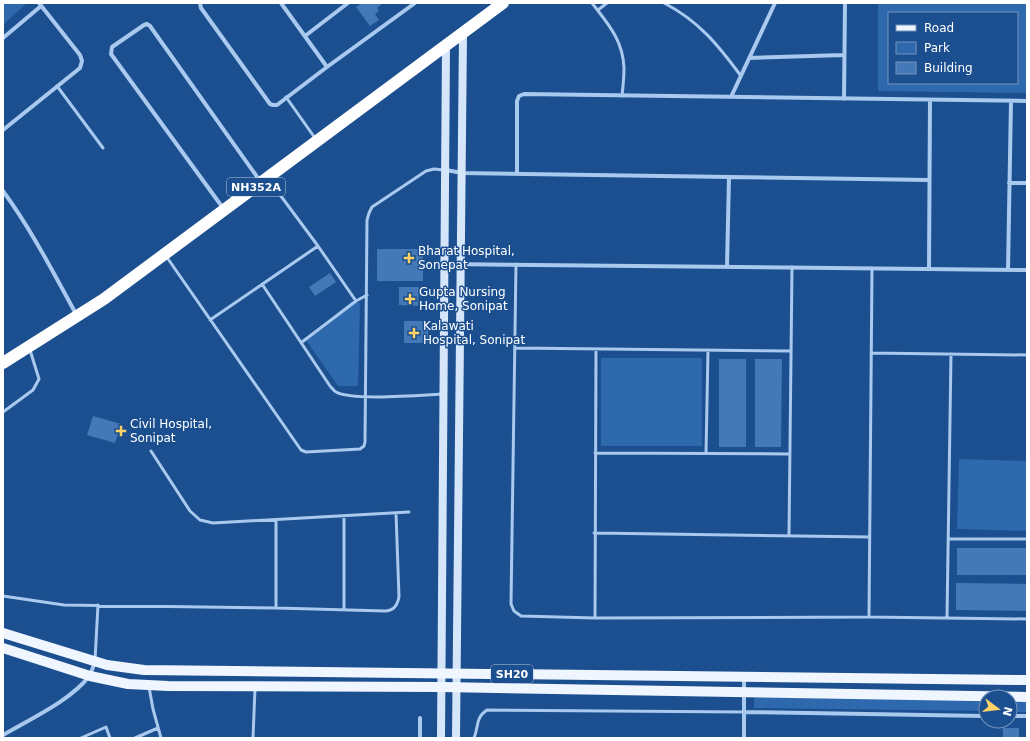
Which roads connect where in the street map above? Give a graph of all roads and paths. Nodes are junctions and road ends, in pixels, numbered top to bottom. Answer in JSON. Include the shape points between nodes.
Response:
{"nodes":[{"id":1,"x":200,"y":3,"type":"edge"},
{"id":2,"x":281,"y":3,"type":"edge"},
{"id":3,"x":348,"y":3,"type":"edge"},
{"id":4,"x":415,"y":3,"type":"edge"},
{"id":5,"x":503,"y":3,"type":"edge"},
{"id":6,"x":592,"y":3,"type":"edge"},
{"id":7,"x":607,"y":3,"type":"edge"},
{"id":8,"x":664,"y":3,"type":"edge"},
{"id":9,"x":775,"y":3,"type":"edge"},
{"id":10,"x":845,"y":3,"type":"edge"},
{"id":11,"x":40,"y":5,"type":"edge"},
{"id":12,"x":598,"y":10,"type":"junction"},
{"id":13,"x":463,"y":34,"type":"junction"},
{"id":14,"x":305,"y":36,"type":"junction"},
{"id":15,"x":3,"y":38,"type":"edge"},
{"id":16,"x":446,"y":46,"type":"junction"},
{"id":17,"x":844,"y":55,"type":"junction"},
{"id":18,"x":749,"y":58,"type":"junction"},
{"id":19,"x":327,"y":66,"type":"junction"},
{"id":20,"x":741,"y":76,"type":"junction"},
{"id":21,"x":57,"y":86,"type":"junction"},
{"id":22,"x":622,"y":96,"type":"junction"},
{"id":23,"x":286,"y":97,"type":"junction"},
{"id":24,"x":731,"y":97,"type":"junction"},
{"id":25,"x":844,"y":99,"type":"junction"},
{"id":26,"x":930,"y":100,"type":"junction"},
{"id":27,"x":1011,"y":101,"type":"junction"},
{"id":28,"x":1027,"y":101,"type":"edge"},
{"id":29,"x":3,"y":130,"type":"edge"},
{"id":30,"x":317,"y":142,"type":"junction"},
{"id":31,"x":103,"y":148,"type":"dead end"},
{"id":32,"x":446,"y":170,"type":"junction"},
{"id":33,"x":462,"y":173,"type":"junction"},
{"id":34,"x":517,"y":174,"type":"junction"},
{"id":35,"x":729,"y":177,"type":"junction"},
{"id":36,"x":930,"y":180,"type":"junction"},
{"id":37,"x":264,"y":181,"type":"junction"},
{"id":38,"x":1009,"y":183,"type":"junction"},
{"id":39,"x":1027,"y":183,"type":"edge"},
{"id":40,"x":3,"y":190,"type":"edge"},
{"id":41,"x":224,"y":210,"type":"junction"},
{"id":42,"x":318,"y":246,"type":"junction"},
{"id":43,"x":165,"y":254,"type":"junction"},
{"id":44,"x":445,"y":264,"type":"junction"},
{"id":45,"x":461,"y":264,"type":"junction"},
{"id":46,"x":516,"y":264,"type":"junction"},
{"id":47,"x":727,"y":267,"type":"junction"},
{"id":48,"x":792,"y":267,"type":"junction"},
{"id":49,"x":872,"y":268,"type":"junction"},
{"id":50,"x":929,"y":269,"type":"junction"},
{"id":51,"x":1008,"y":270,"type":"junction"},
{"id":52,"x":1027,"y":270,"type":"edge"},
{"id":53,"x":262,"y":284,"type":"junction"},
{"id":54,"x":367,"y":295,"type":"junction"},
{"id":55,"x":356,"y":301,"type":"junction"},
{"id":56,"x":77,"y":316,"type":"junction"},
{"id":57,"x":210,"y":320,"type":"junction"},
{"id":58,"x":302,"y":342,"type":"junction"},
{"id":59,"x":28,"y":347,"type":"junction"},
{"id":60,"x":514,"y":348,"type":"junction"},
{"id":61,"x":596,"y":349,"type":"junction"},
{"id":62,"x":708,"y":350,"type":"junction"},
{"id":63,"x":791,"y":351,"type":"junction"},
{"id":64,"x":871,"y":353,"type":"junction"},
{"id":65,"x":951,"y":354,"type":"junction"},
{"id":66,"x":1027,"y":355,"type":"edge"},
{"id":67,"x":3,"y":363,"type":"edge"},
{"id":68,"x":444,"y":394,"type":"junction"},
{"id":69,"x":365,"y":397,"type":"junction"},
{"id":70,"x":3,"y":412,"type":"edge"},
{"id":71,"x":151,"y":451,"type":"dead end"},
{"id":72,"x":595,"y":453,"type":"junction"},
{"id":73,"x":706,"y":453,"type":"junction"},
{"id":74,"x":790,"y":454,"type":"junction"},
{"id":75,"x":409,"y":512,"type":"dead end"},
{"id":76,"x":396,"y":513,"type":"junction"},
{"id":77,"x":344,"y":516,"type":"junction"},
{"id":78,"x":276,"y":520,"type":"junction"},
{"id":79,"x":594,"y":533,"type":"junction"},
{"id":80,"x":789,"y":536,"type":"junction"},
{"id":81,"x":870,"y":537,"type":"junction"},
{"id":82,"x":948,"y":539,"type":"junction"},
{"id":83,"x":1027,"y":539,"type":"edge"},
{"id":84,"x":3,"y":596,"type":"edge"},
{"id":85,"x":98,"y":605,"type":"junction"},
{"id":86,"x":276,"y":608,"type":"junction"},
{"id":87,"x":344,"y":610,"type":"junction"},
{"id":88,"x":869,"y":617,"type":"junction"},
{"id":89,"x":595,"y":618,"type":"junction"},
{"id":90,"x":947,"y":618,"type":"junction"},
{"id":91,"x":1027,"y":619,"type":"edge"},
{"id":92,"x":3,"y":633,"type":"edge"},
{"id":93,"x":3,"y":648,"type":"edge"},
{"id":94,"x":95,"y":662,"type":"junction"},
{"id":95,"x":442,"y":673,"type":"junction"},
{"id":96,"x":457,"y":673,"type":"junction"},
{"id":97,"x":90,"y":676,"type":"junction"},
{"id":98,"x":744,"y":676,"type":"junction"},
{"id":99,"x":1027,"y":680,"type":"edge"},
{"id":100,"x":149,"y":685,"type":"junction"},
{"id":101,"x":256,"y":686,"type":"junction"},
{"id":102,"x":442,"y":687,"type":"junction"},
{"id":103,"x":457,"y":687,"type":"junction"},
{"id":104,"x":744,"y":691,"type":"junction"},
{"id":105,"x":1027,"y":697,"type":"edge"},
{"id":106,"x":744,"y":712,"type":"junction"},
{"id":107,"x":978,"y":716,"type":"edge"},
{"id":108,"x":420,"y":718,"type":"dead end"},
{"id":109,"x":158,"y":728,"type":"junction"},
{"id":110,"x":3,"y":735,"type":"edge"},
{"id":111,"x":81,"y":738,"type":"edge"},
{"id":112,"x":110,"y":738,"type":"edge"},
{"id":113,"x":135,"y":738,"type":"edge"},
{"id":114,"x":161,"y":738,"type":"edge"},
{"id":115,"x":253,"y":738,"type":"edge"},
{"id":116,"x":420,"y":738,"type":"edge"},
{"id":117,"x":441,"y":738,"type":"edge"},
{"id":118,"x":456,"y":738,"type":"edge"},
{"id":119,"x":474,"y":738,"type":"edge"},
{"id":120,"x":744,"y":738,"type":"edge"}],
"edges":[{"from":1,"to":23,"type":"street","via":[[201,8],[270,104],[277,105]]},
{"from":2,"to":14,"type":"street"},
{"from":3,"to":14,"type":"street"},
{"from":4,"to":19,"type":"street"},
{"from":5,"to":13,"type":"highway","number":"NH352A"},
{"from":6,"to":12,"type":"lane"},
{"from":7,"to":12,"type":"lane"},
{"from":8,"to":20,"type":"lane","via":[[689,18],[710,37]]},
{"from":9,"to":18,"type":"street"},
{"from":10,"to":17,"type":"street"},
{"from":11,"to":15,"type":"street"},
{"from":11,"to":21,"type":"street","via":[[82,61],[80,68]]},
{"from":12,"to":22,"type":"lane","via":[[621,46],[624,68]]},
{"from":13,"to":16,"type":"highway","number":"NH352A"},
{"from":13,"to":33,"type":"street"},
{"from":14,"to":19,"type":"street"},
{"from":16,"to":30,"type":"highway","number":"NH352A"},
{"from":16,"to":32,"type":"street"},
{"from":17,"to":18,"type":"street"},
{"from":17,"to":25,"type":"street"},
{"from":18,"to":20,"type":"street"},
{"from":19,"to":23,"type":"street"},
{"from":20,"to":24,"type":"street"},
{"from":21,"to":29,"type":"street"},
{"from":21,"to":31,"type":"lane"},
{"from":22,"to":24,"type":"street"},
{"from":22,"to":34,"type":"street","via":[[519,96]]},
{"from":23,"to":30,"type":"lane"},
{"from":24,"to":25,"type":"street"},
{"from":25,"to":26,"type":"street"},
{"from":26,"to":27,"type":"street"},
{"from":26,"to":36,"type":"street"},
{"from":27,"to":28,"type":"street"},
{"from":27,"to":38,"type":"street"},
{"from":30,"to":37,"type":"highway","number":"NH352A"},
{"from":32,"to":33,"type":"street"},
{"from":32,"to":44,"type":"street"},
{"from":32,"to":54,"type":"lane","via":[[426,171],[372,207],[367,220]]},
{"from":33,"to":34,"type":"street"},
{"from":33,"to":45,"type":"street"},
{"from":34,"to":35,"type":"street"},
{"from":35,"to":36,"type":"street"},
{"from":35,"to":47,"type":"street"},
{"from":36,"to":50,"type":"street"},
{"from":37,"to":41,"type":"highway","number":"NH352A"},
{"from":37,"to":41,"type":"street","via":[[150,26],[144,25],[112,47],[112,54]]},
{"from":37,"to":42,"type":"lane"},
{"from":38,"to":39,"type":"street"},
{"from":38,"to":51,"type":"street"},
{"from":40,"to":56,"type":"street","via":[[44,254]]},
{"from":41,"to":43,"type":"highway","number":"NH352A"},
{"from":42,"to":53,"type":"lane"},
{"from":42,"to":55,"type":"lane"},
{"from":43,"to":56,"type":"highway","number":"NH352A"},
{"from":43,"to":57,"type":"lane"},
{"from":44,"to":45,"type":"street"},
{"from":44,"to":68,"type":"street"},
{"from":45,"to":46,"type":"street"},
{"from":45,"to":96,"type":"street"},
{"from":46,"to":47,"type":"street"},
{"from":46,"to":60,"type":"lane"},
{"from":47,"to":48,"type":"street"},
{"from":48,"to":49,"type":"street"},
{"from":48,"to":63,"type":"lane"},
{"from":49,"to":50,"type":"street"},
{"from":49,"to":64,"type":"lane"},
{"from":50,"to":51,"type":"street"},
{"from":51,"to":52,"type":"street"},
{"from":53,"to":57,"type":"lane"},
{"from":53,"to":58,"type":"lane"},
{"from":54,"to":55,"type":"lane"},
{"from":54,"to":69,"type":"lane"},
{"from":55,"to":58,"type":"lane"},
{"from":56,"to":59,"type":"highway","number":"NH352A"},
{"from":57,"to":69,"type":"lane","via":[[300,450],[306,452],[360,449],[364,446]]},
{"from":58,"to":69,"type":"lane","via":[[336,392]]},
{"from":59,"to":67,"type":"highway","number":"NH352A"},
{"from":59,"to":70,"type":"lane","via":[[39,379],[33,390]]},
{"from":60,"to":61,"type":"lane"},
{"from":60,"to":89,"type":"lane","via":[[514,611],[522,616]]},
{"from":61,"to":62,"type":"lane"},
{"from":61,"to":72,"type":"lane"},
{"from":62,"to":63,"type":"lane"},
{"from":62,"to":73,"type":"lane"},
{"from":63,"to":74,"type":"lane"},
{"from":64,"to":65,"type":"lane"},
{"from":64,"to":81,"type":"lane"},
{"from":65,"to":66,"type":"lane"},
{"from":65,"to":82,"type":"lane"},
{"from":68,"to":69,"type":"lane"},
{"from":68,"to":95,"type":"street"},
{"from":71,"to":78,"type":"lane","via":[[190,511],[200,520],[213,523]]},
{"from":72,"to":73,"type":"lane"},
{"from":72,"to":79,"type":"lane"},
{"from":73,"to":74,"type":"lane"},
{"from":74,"to":80,"type":"lane"},
{"from":75,"to":76,"type":"lane"},
{"from":76,"to":77,"type":"lane"},
{"from":76,"to":87,"type":"lane","via":[[399,598],[397,605],[386,611]]},
{"from":77,"to":78,"type":"lane"},
{"from":77,"to":87,"type":"lane"},
{"from":78,"to":86,"type":"lane"},
{"from":79,"to":80,"type":"lane"},
{"from":79,"to":89,"type":"lane"},
{"from":80,"to":81,"type":"lane"},
{"from":81,"to":88,"type":"lane"},
{"from":82,"to":83,"type":"lane"},
{"from":82,"to":90,"type":"lane"},
{"from":84,"to":85,"type":"lane","via":[[64,605]]},
{"from":85,"to":86,"type":"lane"},
{"from":85,"to":94,"type":"lane"},
{"from":86,"to":87,"type":"lane"},
{"from":88,"to":89,"type":"lane"},
{"from":88,"to":90,"type":"lane"},
{"from":90,"to":91,"type":"lane"},
{"from":92,"to":94,"type":"main road","number":"SH20"},
{"from":93,"to":97,"type":"main road","number":"SH20"},
{"from":94,"to":95,"type":"main road","number":"SH20","via":[[144,670]]},
{"from":94,"to":97,"type":"street"},
{"from":95,"to":96,"type":"main road","number":"SH20"},
{"from":95,"to":102,"type":"street"},
{"from":96,"to":98,"type":"main road","number":"SH20"},
{"from":96,"to":103,"type":"street"},
{"from":97,"to":100,"type":"main road","number":"SH20","via":[[128,684]]},
{"from":97,"to":110,"type":"street","via":[[63,700]]},
{"from":98,"to":99,"type":"main road","number":"SH20"},
{"from":98,"to":104,"type":"street"},
{"from":100,"to":101,"type":"main road","number":"SH20"},
{"from":100,"to":109,"type":"lane"},
{"from":101,"to":102,"type":"main road","number":"SH20"},
{"from":101,"to":115,"type":"lane"},
{"from":102,"to":103,"type":"main road","number":"SH20"},
{"from":102,"to":117,"type":"street"},
{"from":103,"to":104,"type":"main road","number":"SH20"},
{"from":103,"to":118,"type":"street"},
{"from":104,"to":105,"type":"main road","number":"SH20"},
{"from":104,"to":106,"type":"street"},
{"from":106,"to":107,"type":"street"},
{"from":106,"to":119,"type":"lane","via":[[487,710],[481,714],[477,722]]},
{"from":106,"to":120,"type":"street"},
{"from":108,"to":116,"type":"street"},
{"from":109,"to":113,"type":"lane"},
{"from":109,"to":114,"type":"lane"},
{"from":111,"to":112,"type":"lane","via":[[106,727]]}]}
